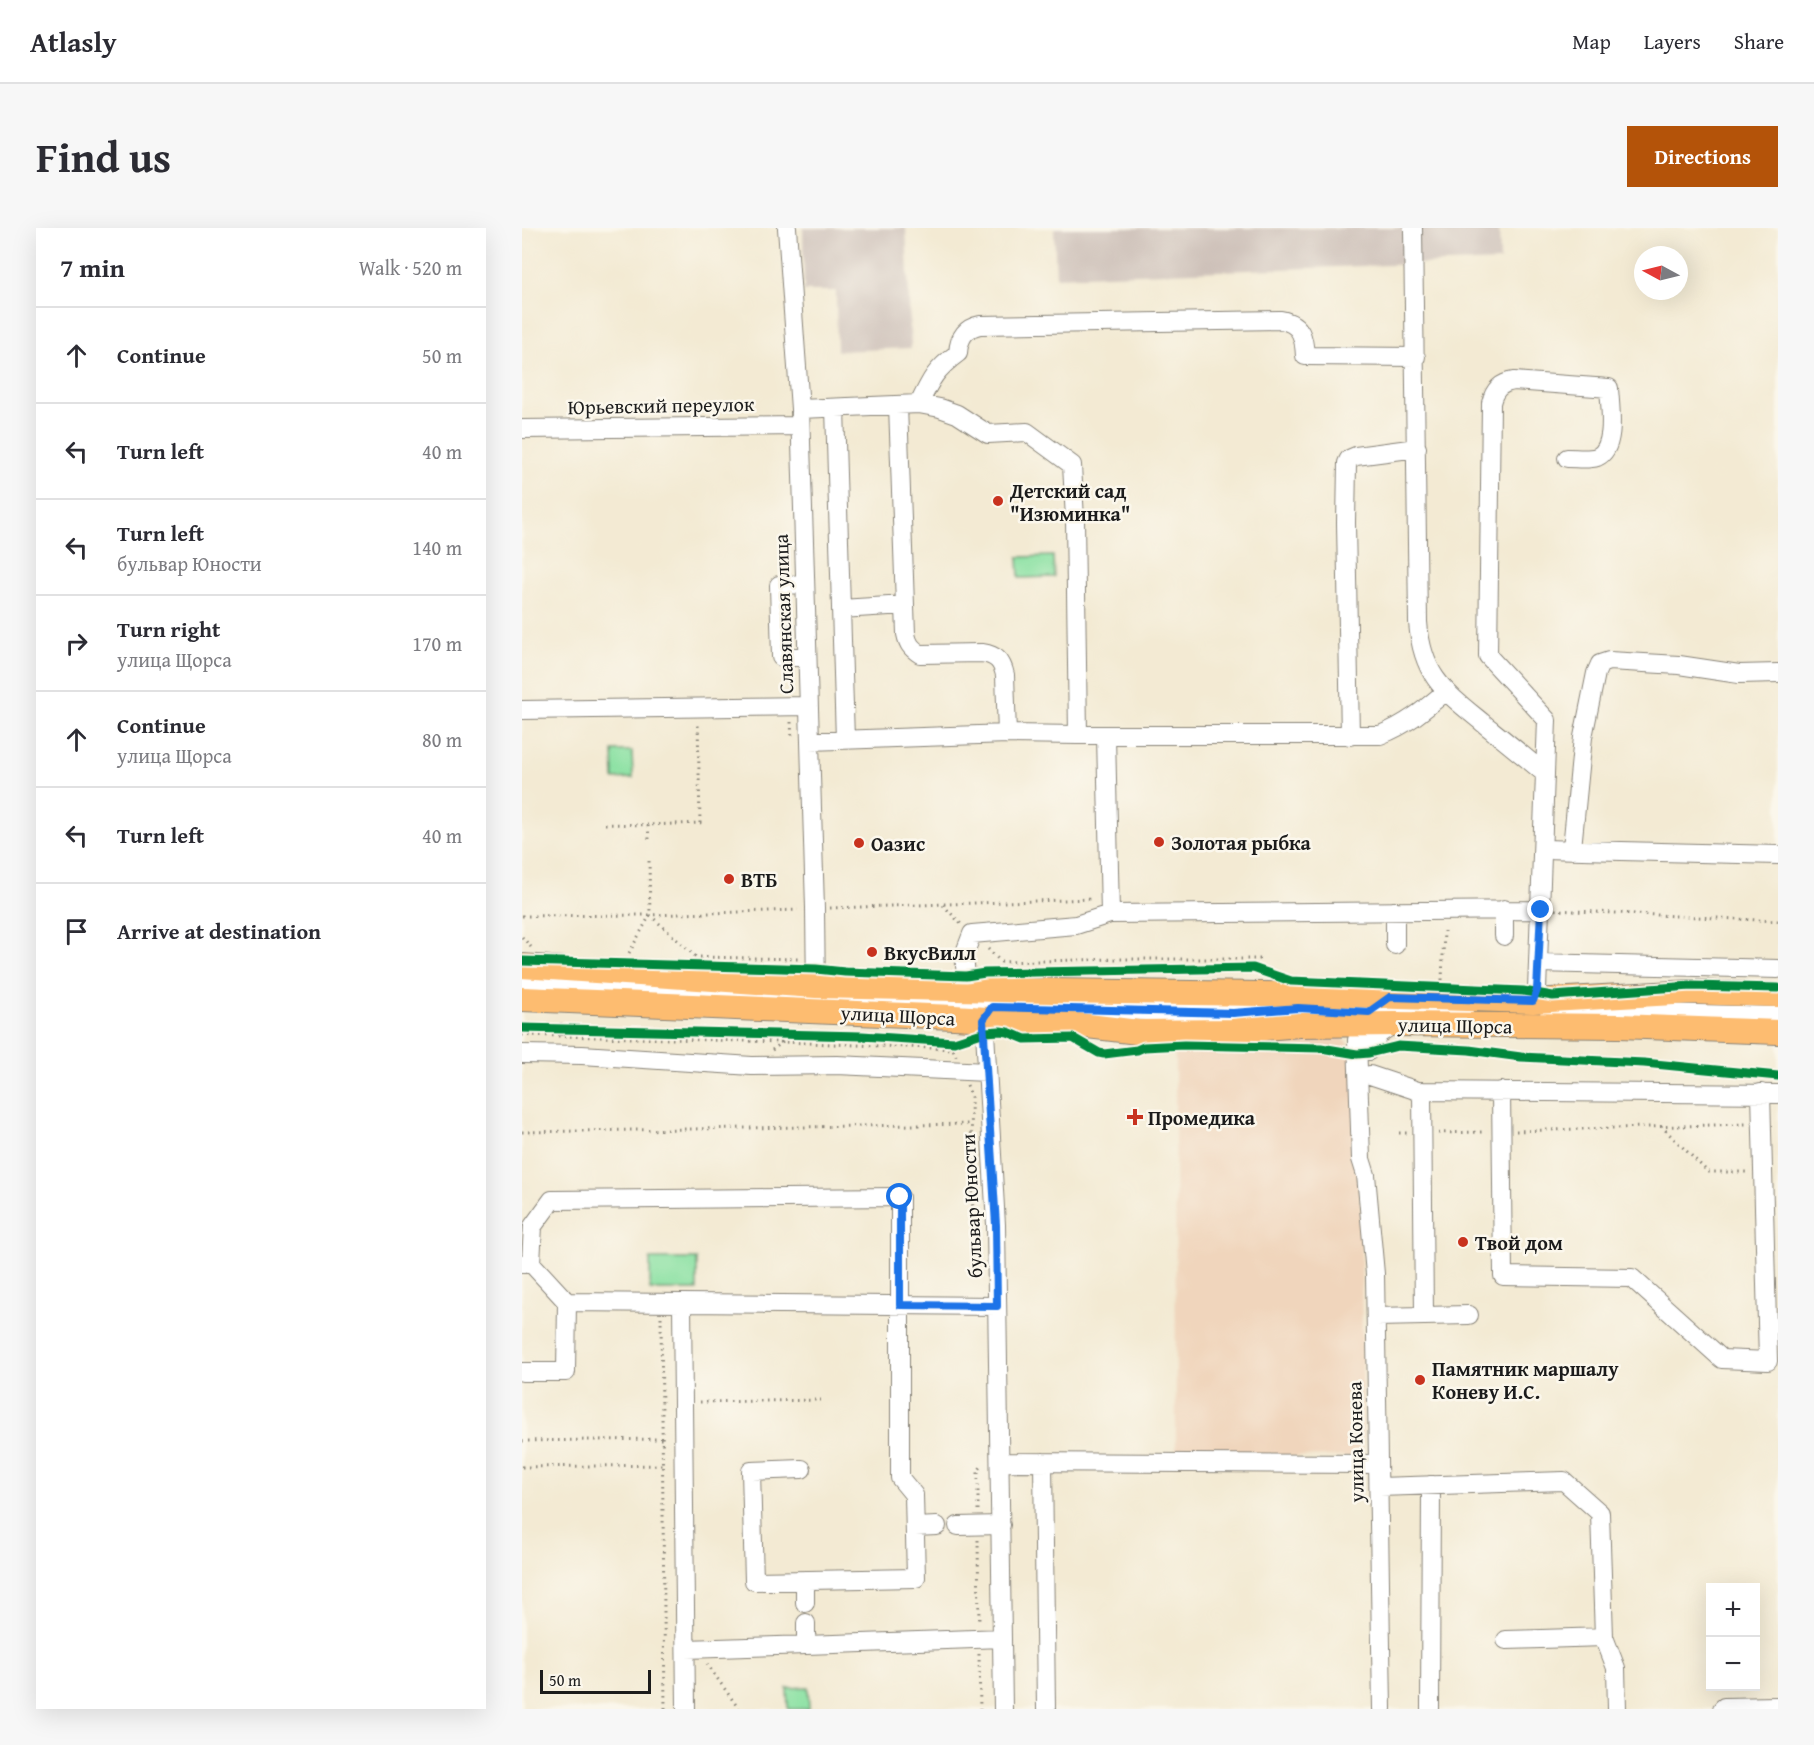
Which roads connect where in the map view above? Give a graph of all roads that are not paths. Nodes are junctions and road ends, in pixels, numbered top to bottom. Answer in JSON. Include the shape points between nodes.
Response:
{"nodes":[{"id":1,"x":787,"y":228,"type":"edge"},
{"id":2,"x":1413,"y":228,"type":"edge"},
{"id":3,"x":1416,"y":357,"type":"junction"},
{"id":4,"x":919,"y":404,"type":"junction"},
{"id":5,"x":898,"y":405,"type":"junction"},
{"id":6,"x":836,"y":408,"type":"junction"},
{"id":7,"x":800,"y":417,"type":"junction"},
{"id":8,"x":522,"y":429,"type":"edge"},
{"id":9,"x":1417,"y":448,"type":"junction"},
{"id":10,"x":1568,"y":458,"type":"dead end"},
{"id":11,"x":805,"y":584,"type":"junction"},
{"id":12,"x":905,"y":605,"type":"junction"},
{"id":13,"x":841,"y":609,"type":"junction"},
{"id":14,"x":807,"y":657,"type":"junction"},
{"id":15,"x":1778,"y":673,"type":"edge"},
{"id":16,"x":1445,"y":692,"type":"junction"},
{"id":17,"x":808,"y":706,"type":"junction"},
{"id":18,"x":522,"y":710,"type":"edge"},
{"id":19,"x":1007,"y":734,"type":"junction"},
{"id":20,"x":1078,"y":735,"type":"junction"},
{"id":21,"x":1106,"y":735,"type":"junction"},
{"id":22,"x":1350,"y":736,"type":"junction"},
{"id":23,"x":845,"y":740,"type":"junction"},
{"id":24,"x":810,"y":741,"type":"junction"},
{"id":25,"x":1545,"y":773,"type":"junction"},
{"id":26,"x":1572,"y":848,"type":"junction"},
{"id":27,"x":1543,"y":849,"type":"junction"},
{"id":28,"x":1778,"y":855,"type":"edge"},
{"id":29,"x":1541,"y":902,"type":"junction"},
{"id":30,"x":1504,"y":909,"type":"junction"},
{"id":31,"x":1395,"y":911,"type":"junction"},
{"id":32,"x":1110,"y":914,"type":"junction"},
{"id":33,"x":1504,"y":936,"type":"dead end"},
{"id":34,"x":1395,"y":945,"type":"dead end"},
{"id":35,"x":1538,"y":963,"type":"junction"},
{"id":36,"x":522,"y":966,"type":"edge"},
{"id":37,"x":1778,"y":969,"type":"edge"},
{"id":38,"x":522,"y":983,"type":"edge"},
{"id":39,"x":806,"y":994,"type":"junction"},
{"id":40,"x":1334,"y":995,"type":"junction"},
{"id":41,"x":1778,"y":995,"type":"edge"},
{"id":42,"x":1390,"y":997,"type":"junction"},
{"id":43,"x":522,"y":999,"type":"edge"},
{"id":44,"x":1533,"y":1001,"type":"junction"},
{"id":45,"x":982,"y":1006,"type":"junction"},
{"id":46,"x":1778,"y":1016,"type":"edge"},
{"id":47,"x":1359,"y":1027,"type":"junction"},
{"id":48,"x":1778,"y":1032,"type":"edge"},
{"id":49,"x":522,"y":1054,"type":"edge"},
{"id":50,"x":987,"y":1072,"type":"junction"},
{"id":51,"x":1370,"y":1076,"type":"junction"},
{"id":52,"x":1422,"y":1091,"type":"junction"},
{"id":53,"x":1501,"y":1091,"type":"junction"},
{"id":54,"x":1769,"y":1093,"type":"edge"},
{"id":55,"x":1366,"y":1175,"type":"junction"},
{"id":56,"x":527,"y":1264,"type":"edge"},
{"id":57,"x":567,"y":1302,"type":"junction"},
{"id":58,"x":682,"y":1303,"type":"junction"},
{"id":59,"x":900,"y":1305,"type":"junction"},
{"id":60,"x":997,"y":1306,"type":"junction"},
{"id":61,"x":1469,"y":1315,"type":"dead end"},
{"id":62,"x":1424,"y":1316,"type":"junction"},
{"id":63,"x":1376,"y":1317,"type":"junction"},
{"id":64,"x":522,"y":1372,"type":"edge"},
{"id":65,"x":1000,"y":1462,"type":"junction"},
{"id":66,"x":1043,"y":1462,"type":"junction"},
{"id":67,"x":1378,"y":1464,"type":"junction"},
{"id":68,"x":802,"y":1468,"type":"dead end"},
{"id":69,"x":1431,"y":1485,"type":"junction"},
{"id":70,"x":1379,"y":1487,"type":"junction"},
{"id":71,"x":1000,"y":1525,"type":"junction"},
{"id":72,"x":937,"y":1526,"type":"dead end"},
{"id":73,"x":958,"y":1526,"type":"dead end"},
{"id":74,"x":915,"y":1527,"type":"junction"},
{"id":75,"x":805,"y":1580,"type":"junction"},
{"id":76,"x":805,"y":1603,"type":"dead end"},
{"id":77,"x":806,"y":1623,"type":"dead end"},
{"id":78,"x":1604,"y":1637,"type":"junction"},
{"id":79,"x":1002,"y":1638,"type":"junction"},
{"id":80,"x":1506,"y":1640,"type":"dead end"},
{"id":81,"x":806,"y":1645,"type":"junction"},
{"id":82,"x":686,"y":1649,"type":"junction"},
{"id":83,"x":1778,"y":1706,"type":"edge"},
{"id":84,"x":686,"y":1709,"type":"edge"},
{"id":85,"x":1003,"y":1709,"type":"edge"},
{"id":86,"x":1046,"y":1709,"type":"edge"},
{"id":87,"x":1382,"y":1709,"type":"edge"},
{"id":88,"x":1430,"y":1709,"type":"edge"},
{"id":89,"x":1617,"y":1709,"type":"edge"},
{"id":90,"x":1722,"y":1709,"type":"edge"}],
"edges":[{"from":1,"to":7,"type":"street","name":"Славянская улица"},
{"from":2,"to":3,"type":"street"},
{"from":3,"to":4,"type":"street","via":[[1305,356],[1302,332],[1289,321],[1281,320],[980,325],[965,331],[958,353],[933,376]]},
{"from":3,"to":9,"type":"street"},
{"from":4,"to":5,"type":"street","name":"Юрьевский переулок"},
{"from":4,"to":20,"type":"street","name":"Юрьевский переулок","via":[[957,414],[988,434],[1027,432],[1072,465]]},
{"from":5,"to":6,"type":"street","name":"Юрьевский переулок"},
{"from":5,"to":12,"type":"street"},
{"from":6,"to":7,"type":"street","name":"Юрьевский переулок"},
{"from":6,"to":13,"type":"street"},
{"from":7,"to":8,"type":"street","name":"Юрьевский переулок"},
{"from":7,"to":11,"type":"street","name":"Славянская улица"},
{"from":9,"to":16,"type":"street","via":[[1419,633],[1429,669]]},
{"from":9,"to":22,"type":"street","via":[[1356,456],[1347,463]]},
{"from":10,"to":25,"type":"street","via":[[1596,457],[1609,445],[1609,388],[1514,381],[1498,387],[1491,403],[1488,656],[1547,720]]},
{"from":11,"to":14,"type":"street","name":"Славянская улица"},
{"from":11,"to":14,"type":"street","via":[[779,585],[781,657]]},
{"from":12,"to":13,"type":"street"},
{"from":12,"to":19,"type":"street","via":[[908,642],[920,654],[982,653],[998,659],[1005,675]]},
{"from":13,"to":23,"type":"street"},
{"from":14,"to":17,"type":"street","name":"Славянская улица"},
{"from":15,"to":26,"type":"street","via":[[1739,674],[1679,664],[1600,663],[1583,736]]},
{"from":16,"to":22,"type":"street","via":[[1398,728],[1380,735]]},
{"from":16,"to":25,"type":"street"},
{"from":17,"to":18,"type":"street"},
{"from":17,"to":24,"type":"street","name":"Славянская улица"},
{"from":19,"to":20,"type":"street"},
{"from":19,"to":23,"type":"street"},
{"from":20,"to":21,"type":"street"},
{"from":21,"to":22,"type":"street"},
{"from":21,"to":32,"type":"street"},
{"from":23,"to":24,"type":"street"},
{"from":24,"to":39,"type":"street","name":"Славянская улица"},
{"from":25,"to":27,"type":"street"},
{"from":26,"to":27,"type":"street"},
{"from":26,"to":28,"type":"street"},
{"from":27,"to":29,"type":"street"},
{"from":29,"to":30,"type":"street"},
{"from":29,"to":35,"type":"street"},
{"from":30,"to":31,"type":"street"},
{"from":30,"to":33,"type":"street"},
{"from":31,"to":32,"type":"street"},
{"from":31,"to":34,"type":"street"},
{"from":32,"to":45,"type":"street","name":"бульвар Юности","via":[[1077,925],[972,934],[964,955],[966,976]]},
{"from":35,"to":37,"type":"street"},
{"from":35,"to":44,"type":"street"},
{"from":36,"to":39,"type":"main road","name":"улица Щорса"},
{"from":38,"to":39,"type":"street","name":"улица Щорса"},
{"from":39,"to":43,"type":"main road","name":"улица Щорса"},
{"from":39,"to":45,"type":"main road","name":"улица Щорса"},
{"from":39,"to":45,"type":"main road","name":"улица Щорса","via":[[846,1012]]},
{"from":40,"to":42,"type":"main road","name":"улица Щорса"},
{"from":40,"to":45,"type":"main road","name":"улица Щорса","via":[[1013,990]]},
{"from":40,"to":47,"type":"street"},
{"from":41,"to":44,"type":"main road","name":"улица Щорса","via":[[1691,992]]},
{"from":42,"to":44,"type":"main road","name":"улица Щорса"},
{"from":42,"to":47,"type":"street"},
{"from":45,"to":47,"type":"main road","name":"улица Щорса","via":[[1071,1024],[1138,1032],[1232,1032],[1299,1025]]},
{"from":45,"to":50,"type":"street","name":"бульвар Юности"},
{"from":46,"to":47,"type":"street","name":"улица Щорса","via":[[1617,1012]]},
{"from":47,"to":48,"type":"main road","name":"улица Щорса","via":[[1619,1026]]},
{"from":47,"to":51,"type":"street","name":"улица Конева"},
{"from":47,"to":55,"type":"street","name":"улица Конева","via":[[1361,1159]]},
{"from":49,"to":50,"type":"street","via":[[752,1066],[837,1065]]},
{"from":50,"to":60,"type":"street","name":"бульвар Юности"},
{"from":51,"to":52,"type":"street"},
{"from":51,"to":55,"type":"street","name":"улица Конева","via":[[1371,1155]]},
{"from":52,"to":53,"type":"street"},
{"from":52,"to":62,"type":"street"},
{"from":53,"to":54,"type":"street"},
{"from":53,"to":54,"type":"street","via":[[1503,1276],[1632,1278],[1722,1359],[1768,1361],[1761,1124]]},
{"from":55,"to":63,"type":"street","name":"улица Конева"},
{"from":56,"to":57,"type":"street"},
{"from":56,"to":59,"type":"street","via":[[533,1226],[552,1200],[900,1197]]},
{"from":57,"to":58,"type":"street"},
{"from":57,"to":64,"type":"street","via":[[566,1372]]},
{"from":58,"to":59,"type":"street"},
{"from":58,"to":82,"type":"street"},
{"from":59,"to":60,"type":"street"},
{"from":59,"to":74,"type":"street","via":[[900,1478],[914,1495]]},
{"from":60,"to":65,"type":"street","name":"бульвар Юности"},
{"from":61,"to":62,"type":"street"},
{"from":62,"to":63,"type":"street"},
{"from":63,"to":67,"type":"street","name":"улица Конева"},
{"from":65,"to":66,"type":"street"},
{"from":65,"to":71,"type":"street","name":"бульвар Юности"},
{"from":66,"to":67,"type":"street"},
{"from":66,"to":86,"type":"street"},
{"from":67,"to":70,"type":"street","name":"улица Конева"},
{"from":68,"to":75,"type":"street","via":[[751,1471],[754,1581]]},
{"from":69,"to":70,"type":"street"},
{"from":69,"to":78,"type":"street","via":[[1564,1481],[1599,1513]]},
{"from":69,"to":88,"type":"street"},
{"from":70,"to":87,"type":"street","name":"улица Конева"},
{"from":71,"to":73,"type":"street"},
{"from":71,"to":79,"type":"street","name":"бульвар Юности"},
{"from":72,"to":74,"type":"street"},
{"from":74,"to":75,"type":"street","via":[[916,1578]]},
{"from":75,"to":76,"type":"street"},
{"from":77,"to":81,"type":"street"},
{"from":78,"to":80,"type":"street"},
{"from":78,"to":89,"type":"street","via":[[1616,1668]]},
{"from":79,"to":81,"type":"street"},
{"from":79,"to":85,"type":"street","name":"бульвар Юности"},
{"from":81,"to":82,"type":"street"},
{"from":82,"to":84,"type":"street"},
{"from":83,"to":90,"type":"street"}]}
